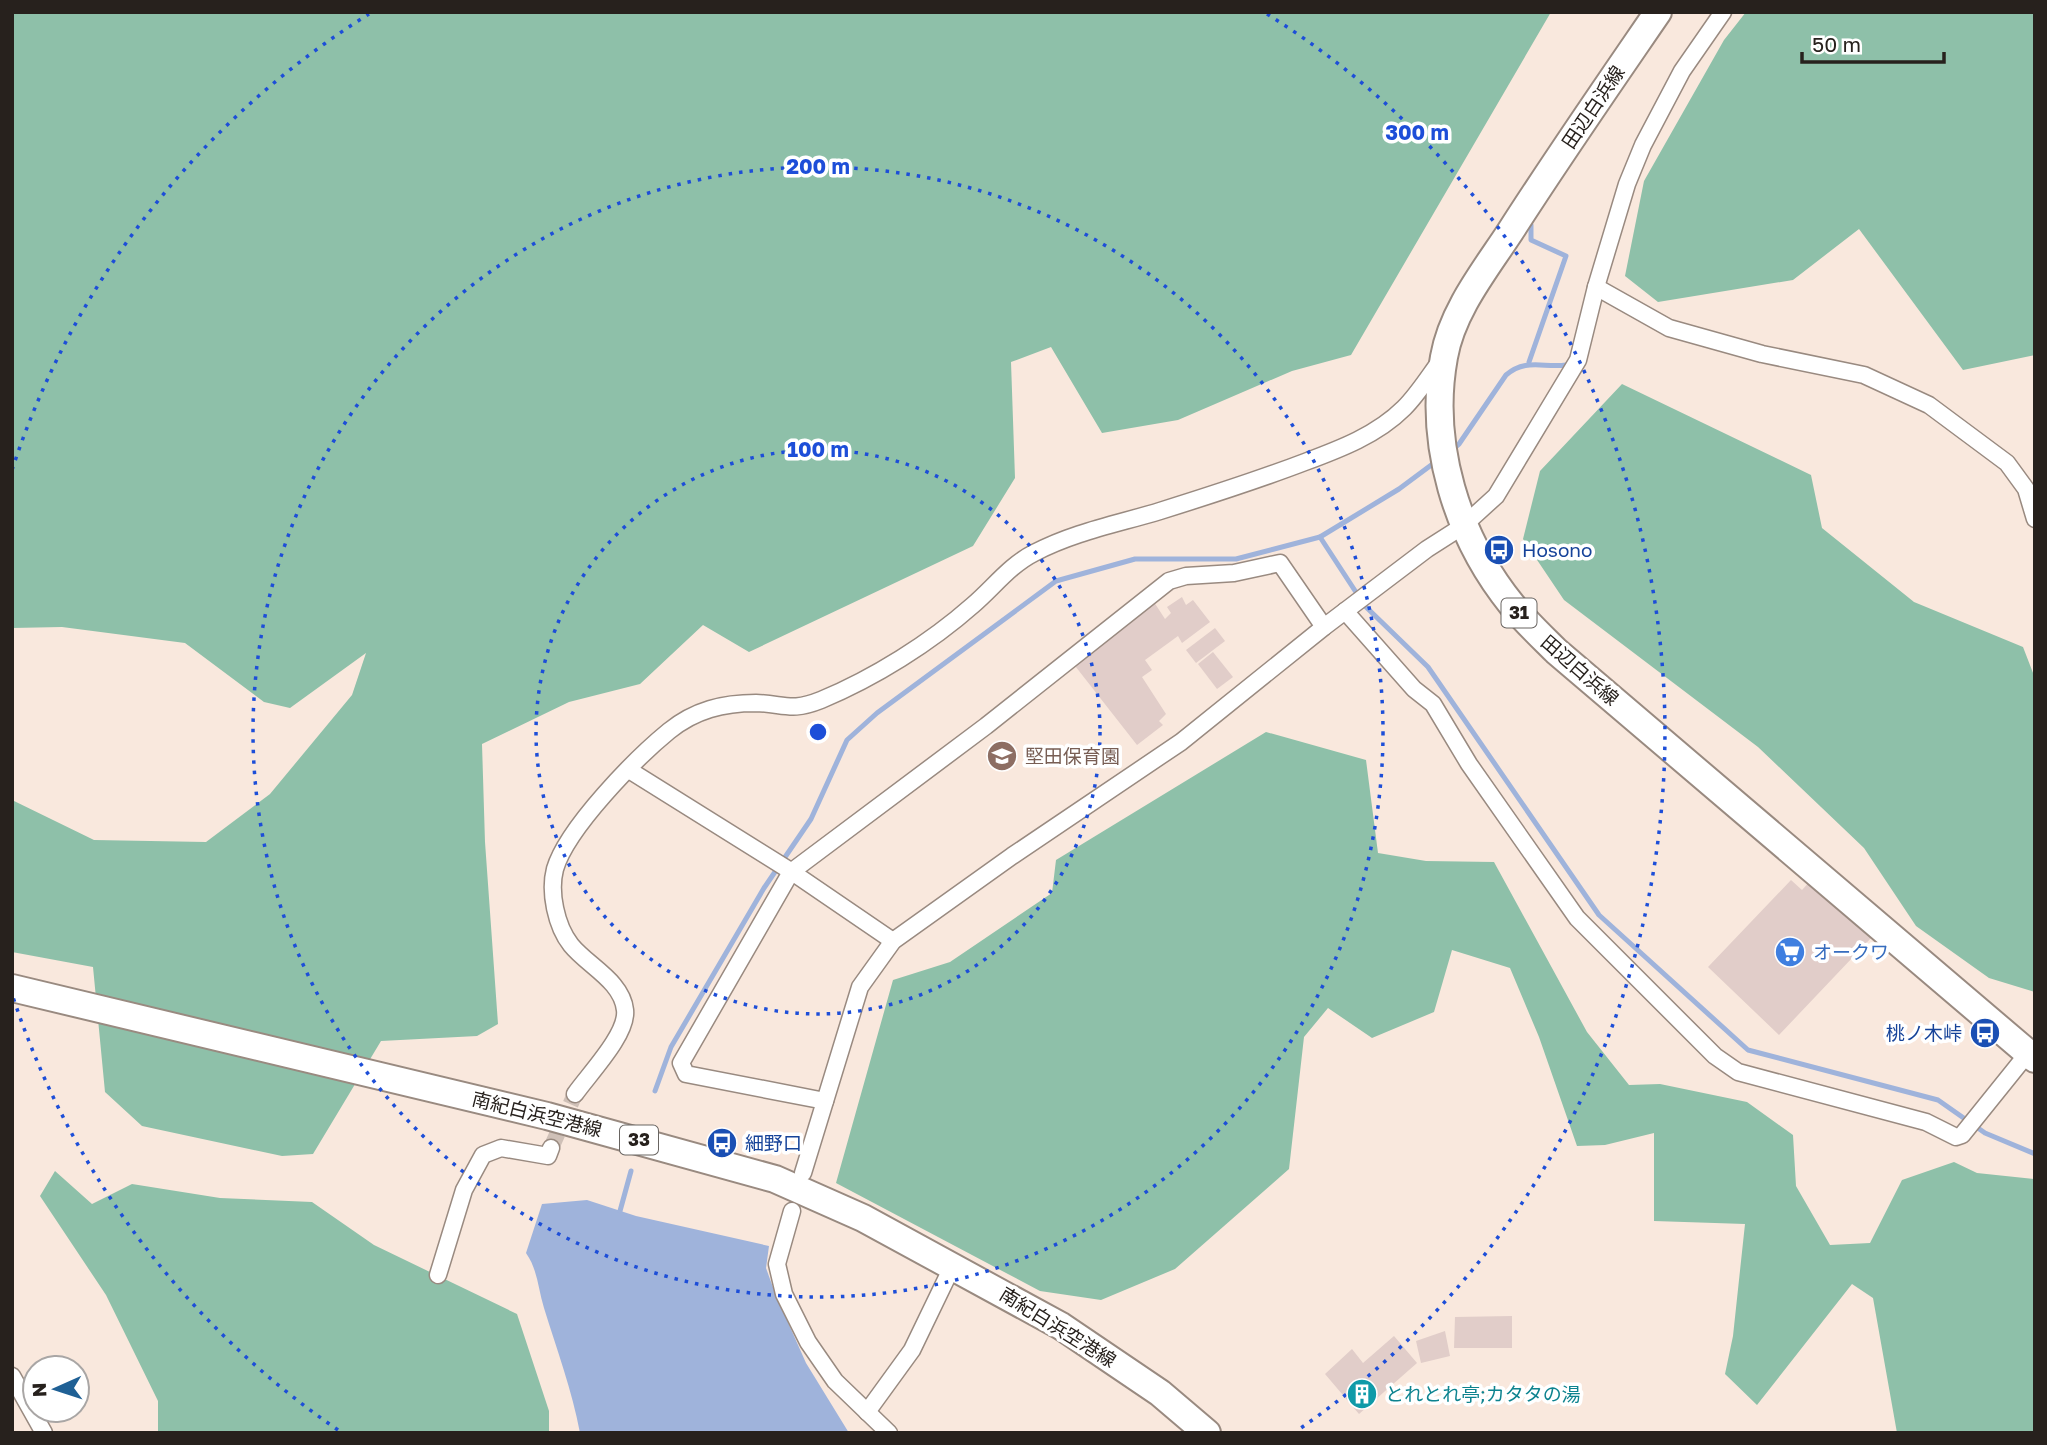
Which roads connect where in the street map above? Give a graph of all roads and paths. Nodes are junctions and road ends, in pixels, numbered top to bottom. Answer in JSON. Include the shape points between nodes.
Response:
{"nodes":[{"id":1,"x":1658,"y":12,"type":"edge"},
{"id":2,"x":1723,"y":12,"type":"edge"},
{"id":3,"x":1596,"y":287,"type":"junction"},
{"id":4,"x":1444,"y":356,"type":"junction"},
{"id":5,"x":2035,"y":519,"type":"edge"},
{"id":6,"x":1463,"y":526,"type":"junction"},
{"id":7,"x":1348,"y":609,"type":"junction"},
{"id":8,"x":1324,"y":627,"type":"junction"},
{"id":9,"x":629,"y":770,"type":"junction"},
{"id":10,"x":790,"y":871,"type":"junction"},
{"id":11,"x":893,"y":941,"type":"junction"},
{"id":12,"x":13,"y":992,"type":"edge"},
{"id":13,"x":2031,"y":1056,"type":"edge"},
{"id":14,"x":575,"y":1094,"type":"tunnel mouth"},
{"id":15,"x":825,"y":1101,"type":"junction"},
{"id":16,"x":551,"y":1148,"type":"dead end"},
{"id":17,"x":803,"y":1172,"type":"dead end"},
{"id":18,"x":792,"y":1211,"type":"dead end"},
{"id":19,"x":953,"y":1265,"type":"junction"},
{"id":20,"x":438,"y":1275,"type":"dead end"},
{"id":21,"x":12,"y":1376,"type":"edge"},
{"id":22,"x":867,"y":1412,"type":"junction"},
{"id":23,"x":44,"y":1433,"type":"edge"},
{"id":24,"x":889,"y":1433,"type":"edge"},
{"id":25,"x":1207,"y":1433,"type":"edge"}],
"edges":[{"from":1,"to":4,"type":"main road","name":"田辺白浜線","number":"31","via":[[1488,265],[1465,303]]},
{"from":2,"to":3,"type":"street","via":[[1682,71],[1643,145]]},
{"from":3,"to":5,"type":"street","via":[[1669,328],[1864,375],[1929,405],[2007,463],[2026,489]]},
{"from":3,"to":6,"type":"street","via":[[1578,360],[1568,381],[1496,496]]},
{"from":4,"to":6,"type":"main road","name":"田辺白浜線","number":"31","via":[[1440,404],[1446,465]]},
{"from":4,"to":9,"type":"street","via":[[1403,409],[1353,444],[1030,554],[973,605],[857,683],[790,709],[758,703],[720,705],[692,715]]},
{"from":6,"to":7,"type":"street"},
{"from":6,"to":13,"type":"main road","name":"田辺白浜線","number":"31","via":[[1484,567],[1513,606],[1556,650]]},
{"from":7,"to":8,"type":"street"},
{"from":7,"to":13,"type":"street","via":[[1414,690],[1433,704],[1469,764],[1577,918],[1715,1056],[1738,1072],[1926,1122],[1956,1137]]},
{"from":8,"to":10,"type":"street","via":[[1280,564],[1169,581],[986,726]]},
{"from":8,"to":11,"type":"street","via":[[1181,742]]},
{"from":9,"to":10,"type":"street"},
{"from":9,"to":14,"type":"street","via":[[582,824],[555,870],[561,929],[570,944],[612,984],[626,1012],[624,1028]]},
{"from":10,"to":11,"type":"street"},
{"from":10,"to":15,"type":"street","via":[[681,1063],[687,1073]]},
{"from":11,"to":15,"type":"street","via":[[860,987]]},
{"from":12,"to":19,"type":"main road","name":"南紀白浜空港線","number":"33","via":[[685,1152],[775,1179]]},
{"from":15,"to":17,"type":"street"},
{"from":16,"to":20,"type":"street","via":[[548,1156],[501,1148],[483,1155],[464,1190]]},
{"from":18,"to":22,"type":"street","via":[[777,1264],[784,1294],[807,1342],[835,1381]]},
{"from":19,"to":22,"type":"street","via":[[912,1350]]},
{"from":19,"to":25,"type":"main road","name":"南紀白浜空港線","number":"33","via":[[1061,1326],[1160,1393]]},
{"from":21,"to":23,"type":"street"},
{"from":22,"to":24,"type":"street"}]}
